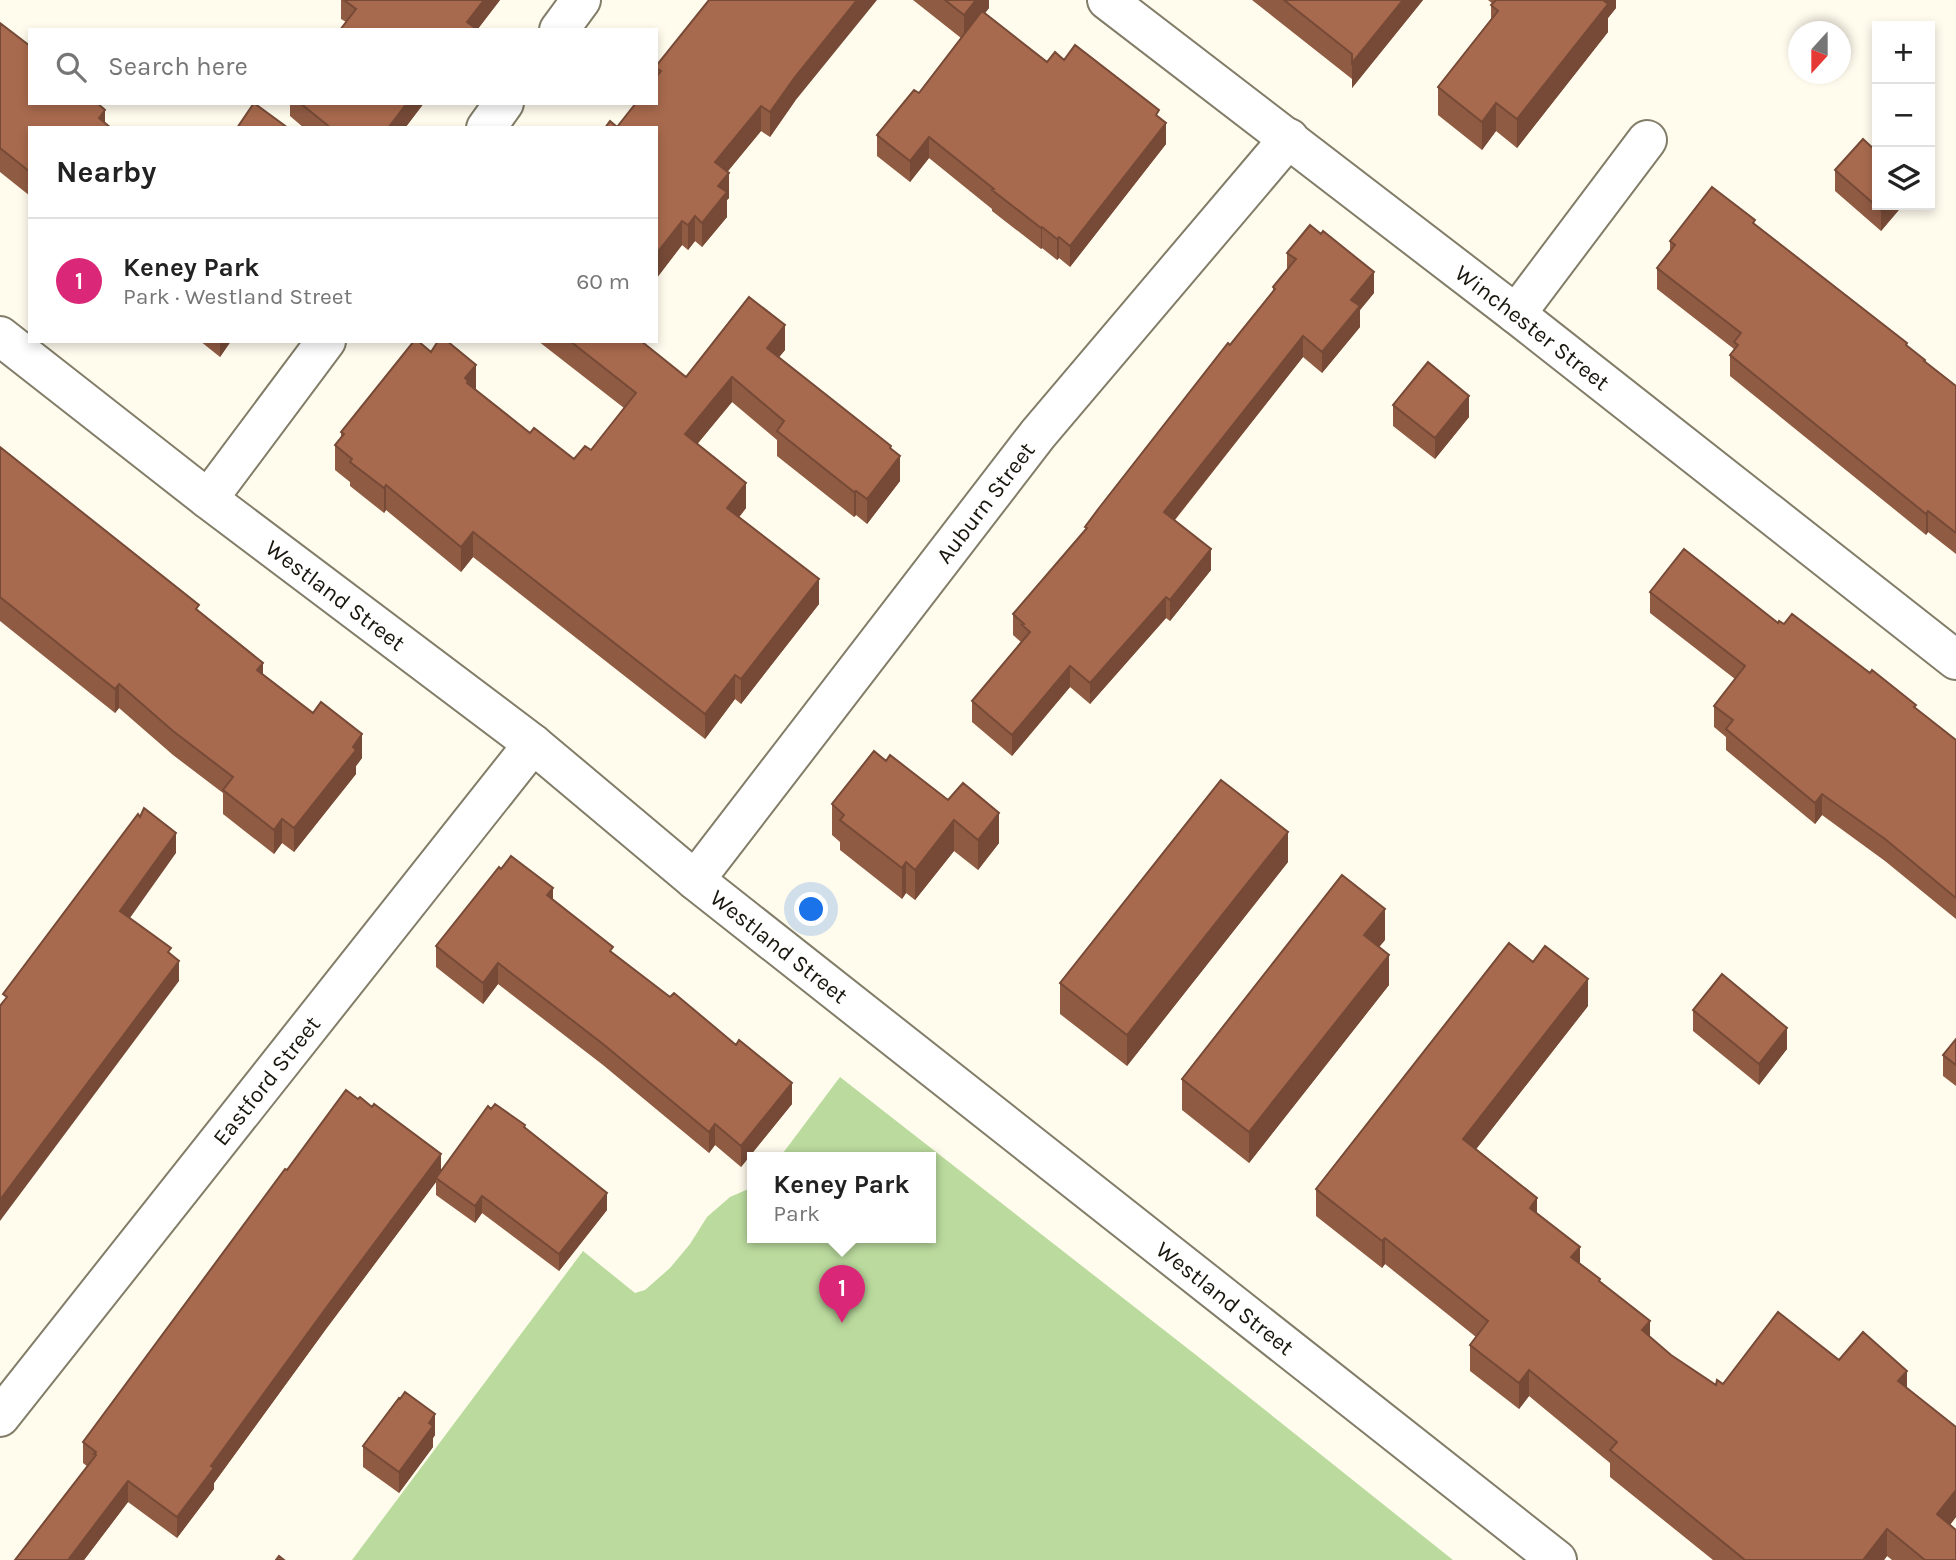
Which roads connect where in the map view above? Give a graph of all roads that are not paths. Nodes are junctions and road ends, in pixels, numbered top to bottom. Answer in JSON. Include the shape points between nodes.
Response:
{"nodes":[{"id":1,"x":581,"y":0,"type":"edge"},
{"id":2,"x":1107,"y":0,"type":"edge"},
{"id":3,"x":560,"y":28,"type":"edge"},
{"id":4,"x":503,"y":105,"type":"edge"},
{"id":5,"x":487,"y":126,"type":"edge"},
{"id":6,"x":1289,"y":138,"type":"junction"},
{"id":7,"x":1647,"y":140,"type":"dead end"},
{"id":8,"x":1516,"y":314,"type":"junction"},
{"id":9,"x":0,"y":336,"type":"edge"},
{"id":10,"x":325,"y":343,"type":"edge"},
{"id":11,"x":208,"y":499,"type":"junction"},
{"id":12,"x":1956,"y":660,"type":"edge"},
{"id":13,"x":533,"y":744,"type":"junction"},
{"id":14,"x":695,"y":880,"type":"junction"},
{"id":15,"x":0,"y":1417,"type":"edge"},
{"id":16,"x":1557,"y":1560,"type":"edge"}],
"edges":[{"from":1,"to":3,"type":"street"},
{"from":2,"to":6,"type":"street","name":"Winchester Street"},
{"from":4,"to":5,"type":"street"},
{"from":6,"to":8,"type":"street","name":"Winchester Street"},
{"from":6,"to":14,"type":"street","name":"Auburn Street","via":[[1038,434]]},
{"from":7,"to":8,"type":"street"},
{"from":8,"to":12,"type":"street","name":"Winchester Street"},
{"from":9,"to":11,"type":"street","name":"Westland Street"},
{"from":10,"to":11,"type":"street"},
{"from":11,"to":13,"type":"street","name":"Westland Street"},
{"from":13,"to":14,"type":"street","name":"Westland Street"},
{"from":13,"to":15,"type":"street","name":"Eastford Street"},
{"from":14,"to":16,"type":"street","name":"Westland Street"}]}
